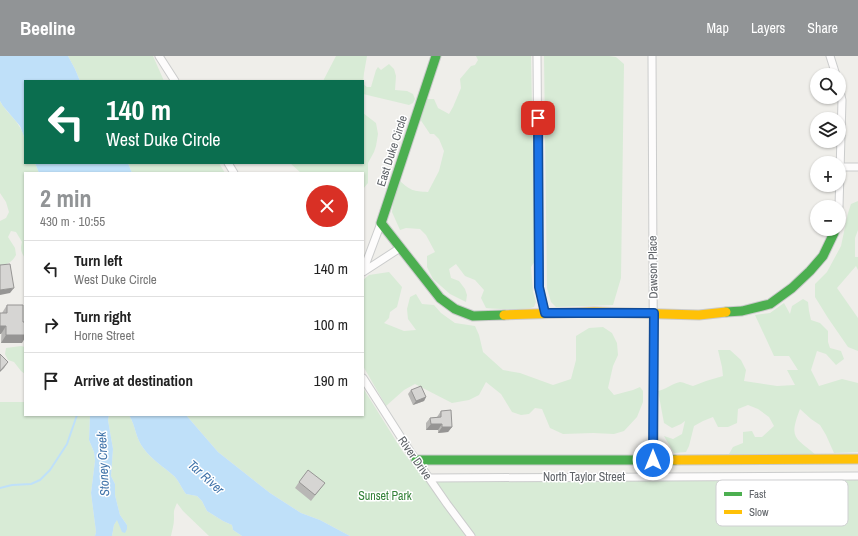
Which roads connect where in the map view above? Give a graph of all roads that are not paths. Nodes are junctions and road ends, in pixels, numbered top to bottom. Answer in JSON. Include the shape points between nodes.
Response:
{"nodes":[{"id":1,"x":159,"y":56,"type":"edge"},
{"id":2,"x":436,"y":56,"type":"edge"},
{"id":3,"x":537,"y":56,"type":"edge"},
{"id":4,"x":652,"y":56,"type":"edge"},
{"id":5,"x":830,"y":56,"type":"edge"},
{"id":6,"x":834,"y":68,"type":"edge"},
{"id":7,"x":174,"y":80,"type":"edge"},
{"id":8,"x":842,"y":104,"type":"edge"},
{"id":9,"x":840,"y":156,"type":"edge"},
{"id":10,"x":858,"y":166,"type":"edge"},
{"id":11,"x":846,"y":167,"type":"edge"},
{"id":12,"x":381,"y":223,"type":"junction"},
{"id":13,"x":833,"y":236,"type":"edge"},
{"id":14,"x":400,"y":248,"type":"junction"},
{"id":15,"x":364,"y":268,"type":"edge"},
{"id":16,"x":364,"y":270,"type":"edge"},
{"id":17,"x":545,"y":313,"type":"junction"},
{"id":18,"x":654,"y":313,"type":"junction"},
{"id":19,"x":364,"y":380,"type":"edge"},
{"id":20,"x":858,"y":459,"type":"edge"},
{"id":21,"x":416,"y":460,"type":"junction"},
{"id":22,"x":653,"y":460,"type":"junction"},
{"id":23,"x":858,"y":476,"type":"edge"},
{"id":24,"x":654,"y":477,"type":"junction"},
{"id":25,"x":429,"y":478,"type":"junction"},
{"id":26,"x":470,"y":536,"type":"edge"}],
"edges":[{"from":1,"to":7,"type":"street"},
{"from":2,"to":12,"type":"street","name":"East Duke Circle"},
{"from":3,"to":17,"type":"street","via":[[539,287]]},
{"from":4,"to":18,"type":"street","name":"Dawson Place"},
{"from":5,"to":6,"type":"street"},
{"from":8,"to":9,"type":"street"},
{"from":10,"to":11,"type":"street"},
{"from":12,"to":14,"type":"street"},
{"from":12,"to":15,"type":"street"},
{"from":13,"to":18,"type":"street","via":[[823,256],[810,271],[770,304],[742,311],[699,315]]},
{"from":14,"to":16,"type":"street"},
{"from":14,"to":17,"type":"street","via":[[440,298],[455,309],[473,316]]},
{"from":17,"to":18,"type":"street"},
{"from":18,"to":22,"type":"street","name":"Dawson Place"},
{"from":19,"to":21,"type":"street","name":"River Drive"},
{"from":20,"to":22,"type":"street"},
{"from":21,"to":22,"type":"street"},
{"from":21,"to":25,"type":"street","name":"River Drive"},
{"from":22,"to":24,"type":"street","name":"Dawson Place"},
{"from":23,"to":24,"type":"street","name":"North Taylor Street"},
{"from":24,"to":25,"type":"street","name":"North Taylor Street"},
{"from":25,"to":26,"type":"street","name":"River Drive"}]}
